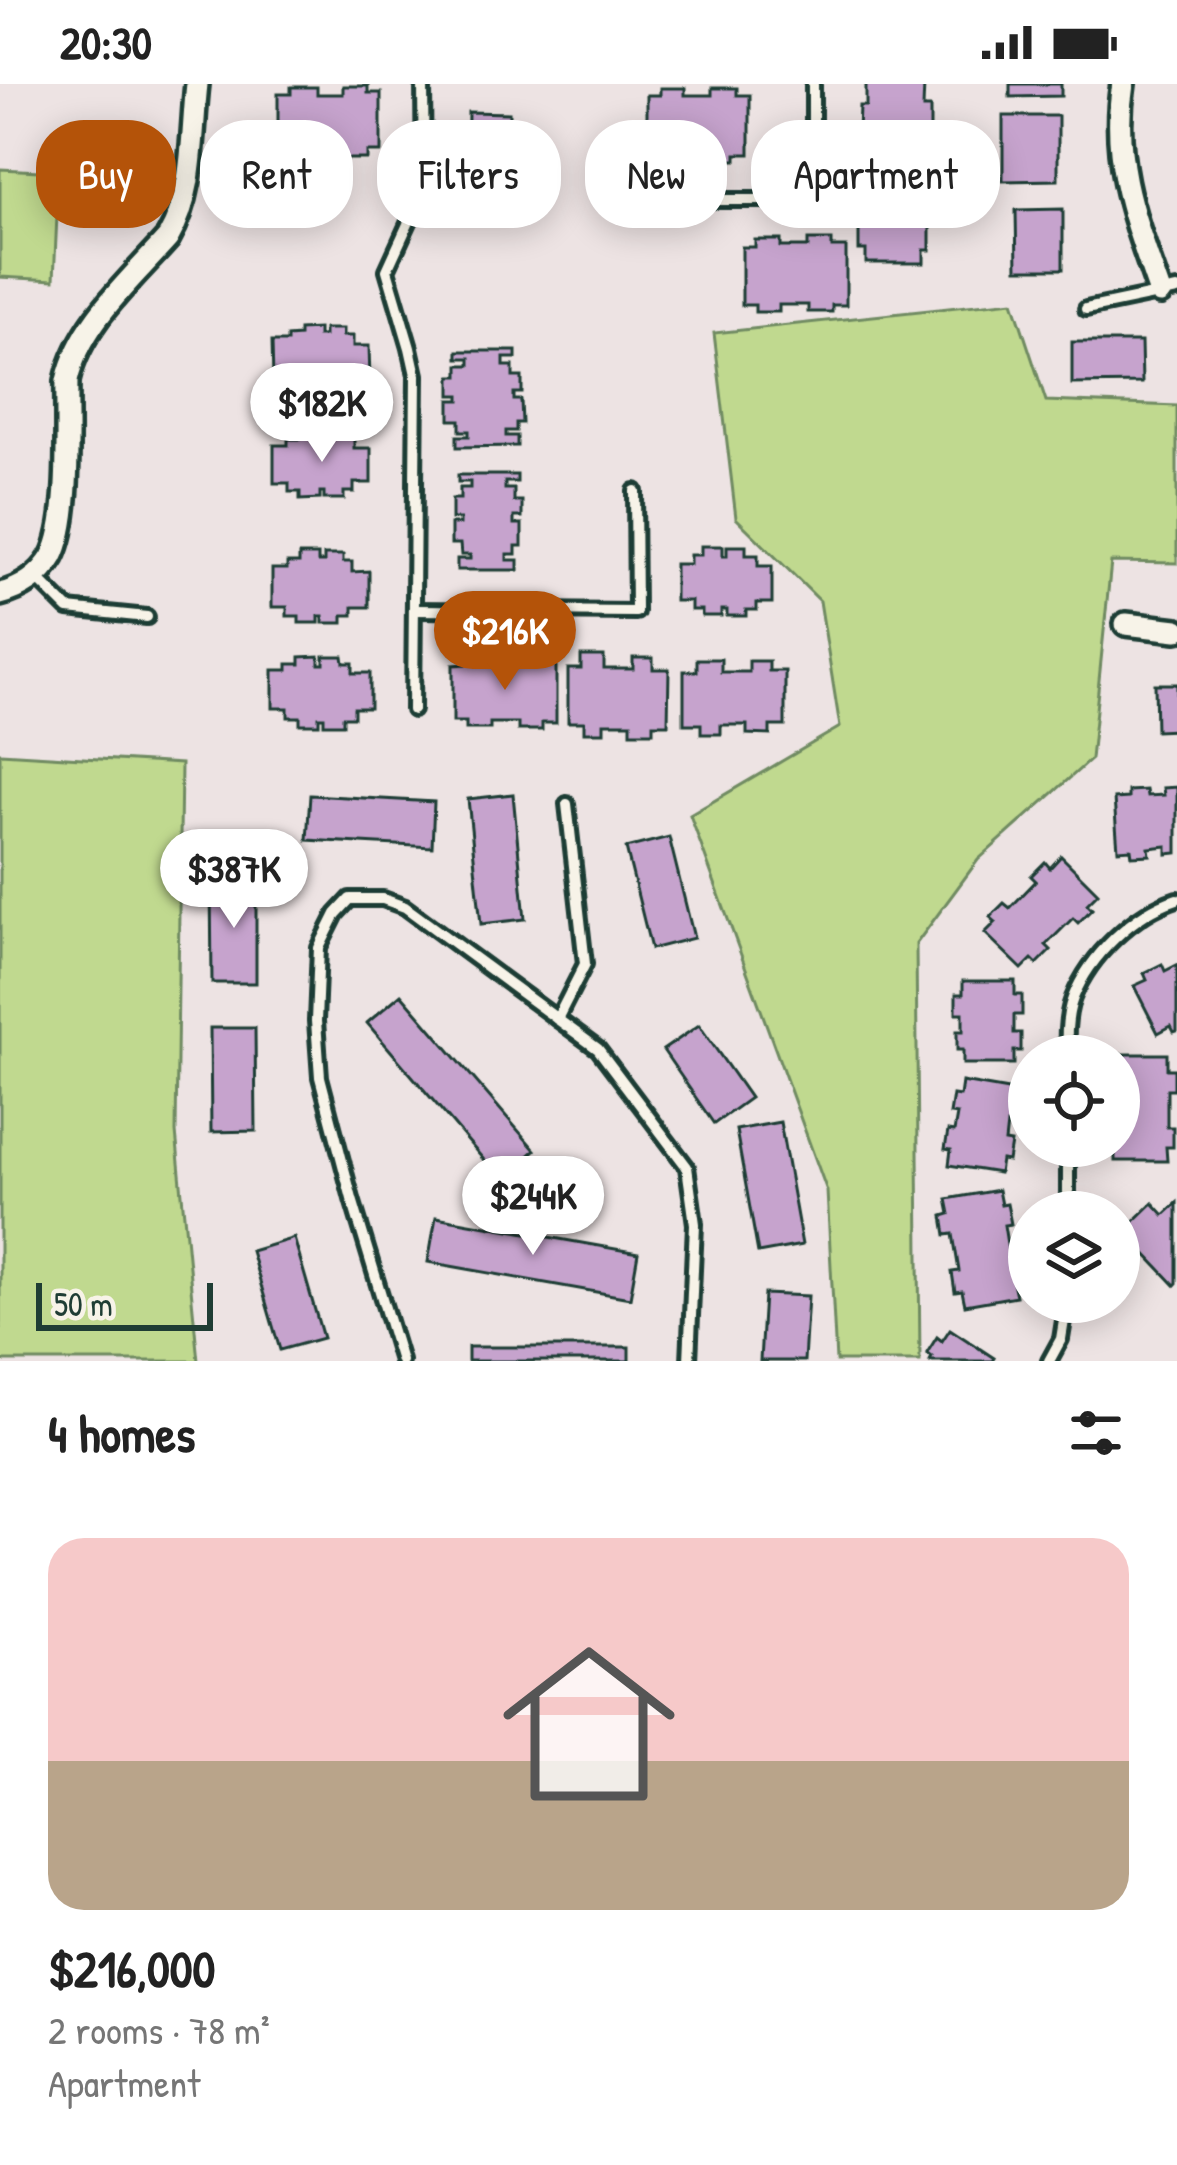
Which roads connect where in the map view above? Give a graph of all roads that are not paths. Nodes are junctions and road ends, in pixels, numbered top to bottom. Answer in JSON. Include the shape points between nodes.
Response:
{"nodes":[{"id":1,"x":197,"y":84,"type":"edge"},
{"id":2,"x":423,"y":84,"type":"edge"},
{"id":3,"x":813,"y":84,"type":"edge"},
{"id":4,"x":1123,"y":84,"type":"edge"},
{"id":5,"x":727,"y":200,"type":"edge"},
{"id":6,"x":1168,"y":291,"type":"edge"},
{"id":7,"x":1086,"y":309,"type":"dead end"},
{"id":8,"x":635,"y":491,"type":"dead end"},
{"id":9,"x":35,"y":576,"type":"junction"},
{"id":10,"x":0,"y":594,"type":"edge"},
{"id":11,"x":414,"y":610,"type":"junction"},
{"id":12,"x":147,"y":617,"type":"dead end"},
{"id":13,"x":1126,"y":624,"type":"dead end"},
{"id":14,"x":1177,"y":630,"type":"edge"},
{"id":15,"x":413,"y":710,"type":"dead end"},
{"id":16,"x":567,"y":804,"type":"dead end"},
{"id":17,"x":1177,"y":899,"type":"edge"},
{"id":18,"x":557,"y":1019,"type":"junction"},
{"id":19,"x":1068,"y":1035,"type":"edge"},
{"id":20,"x":1063,"y":1323,"type":"edge"},
{"id":21,"x":401,"y":1361,"type":"edge"},
{"id":22,"x":689,"y":1361,"type":"edge"},
{"id":23,"x":1048,"y":1361,"type":"edge"}],
"edges":[{"from":1,"to":9,"type":"street","via":[[177,223],[71,362],[59,537]]},
{"from":2,"to":11,"type":"lane","via":[[424,189],[387,270],[416,375]]},
{"from":3,"to":5,"type":"lane","via":[[813,200]]},
{"from":4,"to":6,"type":"street","via":[[1120,161],[1130,207]]},
{"from":6,"to":7,"type":"lane"},
{"from":8,"to":11,"type":"lane","via":[[636,612]]},
{"from":9,"to":10,"type":"street"},
{"from":9,"to":12,"type":"lane","via":[[68,609]]},
{"from":11,"to":15,"type":"lane"},
{"from":13,"to":14,"type":"street"},
{"from":16,"to":18,"type":"lane","via":[[585,964]]},
{"from":17,"to":19,"type":"lane","via":[[1156,906],[1106,948],[1074,997]]},
{"from":18,"to":21,"type":"lane","via":[[383,899],[350,899],[319,948],[320,1077]]},
{"from":18,"to":22,"type":"lane","via":[[598,1049],[687,1167],[695,1224]]},
{"from":20,"to":23,"type":"lane"}]}
